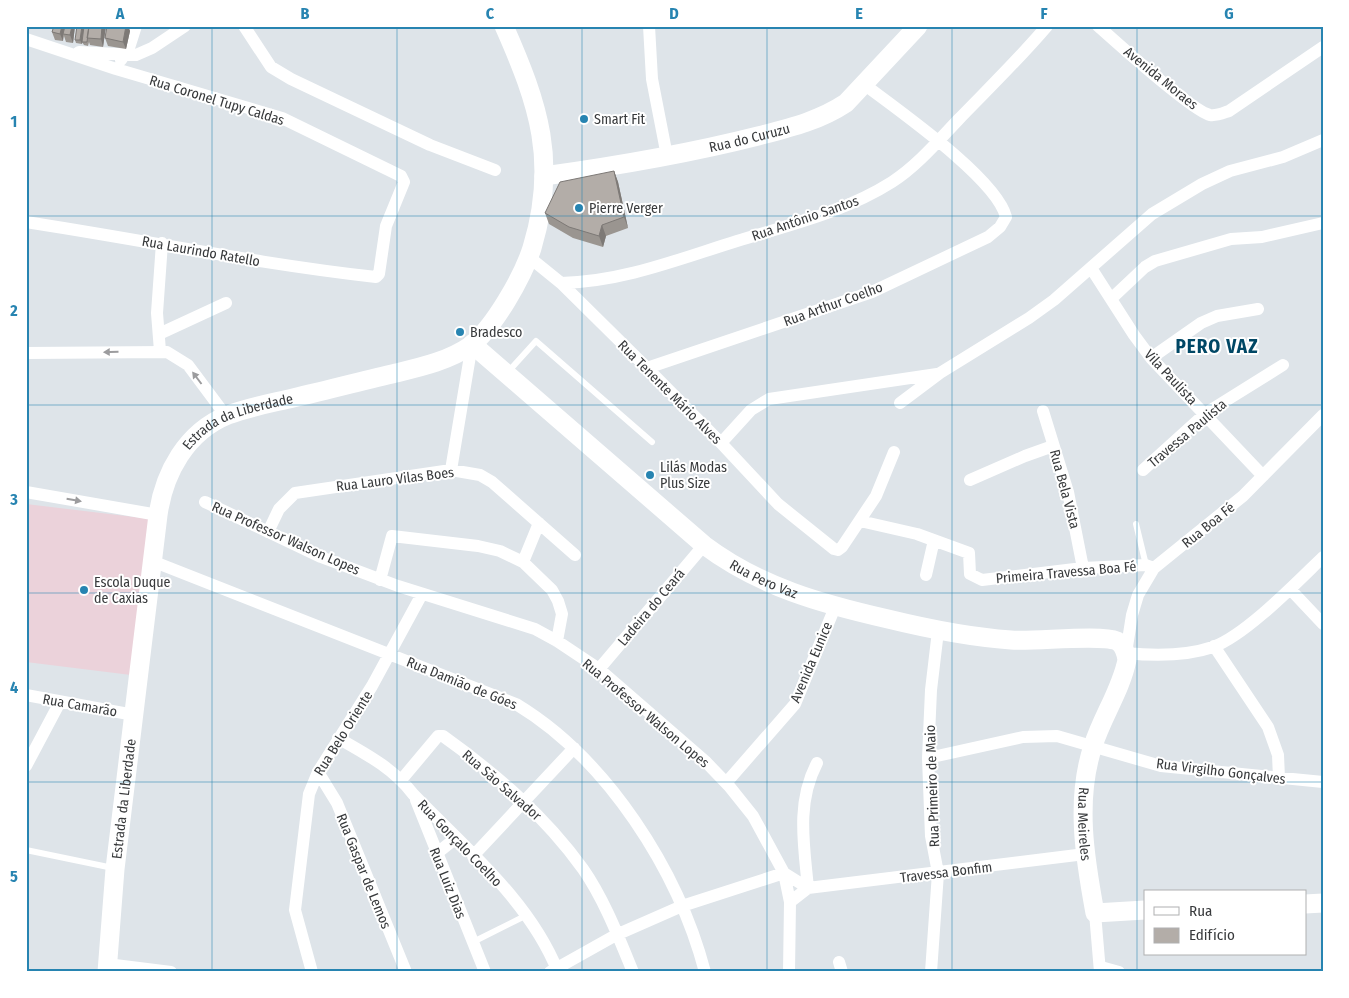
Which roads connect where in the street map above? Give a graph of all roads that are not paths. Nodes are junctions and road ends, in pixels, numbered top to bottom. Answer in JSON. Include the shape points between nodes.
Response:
{"nodes":[{"id":1,"x":136,"y":26,"type":"edge"},
{"id":2,"x":185,"y":26,"type":"edge"},
{"id":3,"x":244,"y":26,"type":"edge"},
{"id":4,"x":504,"y":26,"type":"edge"},
{"id":5,"x":649,"y":26,"type":"edge"},
{"id":6,"x":918,"y":26,"type":"edge"},
{"id":7,"x":1047,"y":26,"type":"edge"},
{"id":8,"x":1098,"y":26,"type":"edge"},
{"id":9,"x":26,"y":39,"type":"edge"},
{"id":10,"x":1323,"y":47,"type":"edge"},
{"id":11,"x":61,"y":51,"type":"junction"},
{"id":12,"x":124,"y":55,"type":"junction"},
{"id":13,"x":116,"y":69,"type":"junction"},
{"id":14,"x":865,"y":85,"type":"junction"},
{"id":15,"x":1323,"y":140,"type":"edge"},
{"id":16,"x":938,"y":141,"type":"junction"},
{"id":17,"x":667,"y":156,"type":"junction"},
{"id":18,"x":495,"y":170,"type":"dead end"},
{"id":19,"x":544,"y":176,"type":"junction"},
{"id":20,"x":26,"y":222,"type":"edge"},
{"id":21,"x":1323,"y":223,"type":"edge"},
{"id":22,"x":162,"y":243,"type":"junction"},
{"id":23,"x":529,"y":257,"type":"junction"},
{"id":24,"x":1091,"y":268,"type":"junction"},
{"id":25,"x":376,"y":277,"type":"joint"},
{"id":26,"x":561,"y":283,"type":"junction"},
{"id":27,"x":1111,"y":298,"type":"junction"},
{"id":28,"x":226,"y":303,"type":"dead end"},
{"id":29,"x":1258,"y":309,"type":"dead end"},
{"id":30,"x":159,"y":334,"type":"junction"},
{"id":31,"x":472,"y":344,"type":"junction"},
{"id":32,"x":160,"y":351,"type":"junction"},
{"id":33,"x":26,"y":353,"type":"edge"},
{"id":34,"x":1152,"y":358,"type":"junction"},
{"id":35,"x":1283,"y":365,"type":"dead end"},
{"id":36,"x":646,"y":368,"type":"junction"},
{"id":37,"x":940,"y":373,"type":"junction"},
{"id":38,"x":506,"y":374,"type":"junction"},
{"id":39,"x":900,"y":403,"type":"dead end"},
{"id":40,"x":1043,"y":411,"type":"dead end"},
{"id":41,"x":1206,"y":413,"type":"junction"},
{"id":42,"x":1323,"y":415,"type":"edge"},
{"id":43,"x":226,"y":416,"type":"junction"},
{"id":44,"x":652,"y":442,"type":"dead end"},
{"id":45,"x":721,"y":443,"type":"junction"},
{"id":46,"x":1053,"y":446,"type":"junction"},
{"id":47,"x":894,"y":452,"type":"dead end"},
{"id":48,"x":451,"y":470,"type":"junction"},
{"id":49,"x":1143,"y":470,"type":"dead end"},
{"id":50,"x":1263,"y":476,"type":"junction"},
{"id":51,"x":970,"y":480,"type":"dead end"},
{"id":52,"x":26,"y":492,"type":"edge"},
{"id":53,"x":205,"y":502,"type":"dead end"},
{"id":54,"x":158,"y":515,"type":"junction"},
{"id":55,"x":860,"y":521,"type":"junction"},
{"id":56,"x":539,"y":523,"type":"junction"},
{"id":57,"x":1136,"y":524,"type":"dead end"},
{"id":58,"x":268,"y":532,"type":"junction"},
{"id":59,"x":934,"y":540,"type":"junction"},
{"id":60,"x":704,"y":545,"type":"junction"},
{"id":61,"x":575,"y":554,"type":"dead end"},
{"id":62,"x":1323,"y":557,"type":"edge"},
{"id":63,"x":152,"y":561,"type":"junction"},
{"id":64,"x":523,"y":562,"type":"junction"},
{"id":65,"x":1150,"y":566,"type":"junction"},
{"id":66,"x":1083,"y":568,"type":"junction"},
{"id":67,"x":926,"y":575,"type":"dead end"},
{"id":68,"x":380,"y":580,"type":"junction"},
{"id":69,"x":1290,"y":589,"type":"junction"},
{"id":70,"x":422,"y":594,"type":"junction"},
{"id":71,"x":835,"y":607,"type":"junction"},
{"id":72,"x":1323,"y":624,"type":"edge"},
{"id":73,"x":938,"y":631,"type":"junction"},
{"id":74,"x":558,"y":641,"type":"junction"},
{"id":75,"x":1214,"y":646,"type":"junction"},
{"id":76,"x":1126,"y":653,"type":"junction"},
{"id":77,"x":390,"y":654,"type":"junction"},
{"id":78,"x":599,"y":669,"type":"junction"},
{"id":79,"x":26,"y":695,"type":"edge"},
{"id":80,"x":60,"y":702,"type":"junction"},
{"id":81,"x":134,"y":715,"type":"junction"},
{"id":82,"x":338,"y":738,"type":"junction"},
{"id":83,"x":1092,"y":747,"type":"junction"},
{"id":84,"x":574,"y":748,"type":"junction"},
{"id":85,"x":928,"y":758,"type":"junction"},
{"id":86,"x":817,"y":763,"type":"dead end"},
{"id":87,"x":26,"y":766,"type":"edge"},
{"id":88,"x":318,"y":772,"type":"junction"},
{"id":89,"x":1279,"y":778,"type":"junction"},
{"id":90,"x":402,"y":779,"type":"junction"},
{"id":91,"x":1323,"y":782,"type":"edge"},
{"id":92,"x":726,"y":783,"type":"junction"},
{"id":93,"x":413,"y":794,"type":"junction"},
{"id":94,"x":524,"y":800,"type":"junction"},
{"id":95,"x":456,"y":838,"type":"junction"},
{"id":96,"x":26,"y":850,"type":"edge"},
{"id":97,"x":436,"y":854,"type":"junction"},
{"id":98,"x":1085,"y":854,"type":"junction"},
{"id":99,"x":473,"y":856,"type":"junction"},
{"id":100,"x":114,"y":868,"type":"junction"},
{"id":101,"x":784,"y":873,"type":"junction"},
{"id":102,"x":938,"y":873,"type":"junction"},
{"id":103,"x":808,"y":888,"type":"junction"},
{"id":104,"x":790,"y":902,"type":"junction"},
{"id":105,"x":1323,"y":903,"type":"edge"},
{"id":106,"x":1306,"y":904,"type":"edge"},
{"id":107,"x":682,"y":906,"type":"junction"},
{"id":108,"x":1144,"y":910,"type":"edge"},
{"id":109,"x":1095,"y":913,"type":"junction"},
{"id":110,"x":527,"y":915,"type":"junction"},
{"id":111,"x":616,"y":935,"type":"junction"},
{"id":112,"x":472,"y":942,"type":"junction"},
{"id":113,"x":107,"y":968,"type":"edge"},
{"id":114,"x":555,"y":970,"type":"edge"},
{"id":115,"x":1101,"y":970,"type":"edge"},
{"id":116,"x":171,"y":972,"type":"edge"},
{"id":117,"x":312,"y":972,"type":"edge"},
{"id":118,"x":406,"y":972,"type":"edge"},
{"id":119,"x":485,"y":972,"type":"edge"},
{"id":120,"x":633,"y":972,"type":"edge"},
{"id":121,"x":705,"y":972,"type":"edge"},
{"id":122,"x":789,"y":972,"type":"edge"},
{"id":123,"x":931,"y":972,"type":"edge"},
{"id":124,"x":1119,"y":972,"type":"edge"}],
"edges":[{"from":1,"to":12,"type":"street","via":[[130,48]]},
{"from":2,"to":12,"type":"street","via":[[143,53]]},
{"from":3,"to":18,"type":"street","via":[[271,66],[291,80],[430,145]]},
{"from":4,"to":19,"type":"main road","name":"Estrada da Liberdade","via":[[534,100],[544,147]]},
{"from":5,"to":17,"type":"street","via":[[652,80]]},
{"from":6,"to":14,"type":"main road","name":"Rua do Curuzu"},
{"from":7,"to":16,"type":"street","name":"Rua Antônio Santos"},
{"from":8,"to":10,"type":"street","name":"Avenida Moraes","via":[[1190,104],[1209,115],[1229,111]]},
{"from":9,"to":11,"type":"street","name":"Rua Coronel Tupy Caldas"},
{"from":11,"to":12,"type":"street"},
{"from":11,"to":13,"type":"street","name":"Rua Coronel Tupy Caldas"},
{"from":12,"to":13,"type":"street"},
{"from":13,"to":25,"type":"street","name":"Rua Coronel Tupy Caldas","via":[[282,118],[401,176],[404,182],[386,226]]},
{"from":14,"to":16,"type":"street"},
{"from":14,"to":17,"type":"main road","name":"Rua do Curuzu","via":[[832,112],[814,120]]},
{"from":15,"to":24,"type":"street","via":[[1283,157],[1230,171],[1202,184],[1152,214]]},
{"from":16,"to":26,"type":"street","name":"Rua Antônio Santos","via":[[893,181],[868,196],[821,215],[622,276],[583,283]]},
{"from":16,"to":36,"type":"street","name":"Rua Arthur Coelho","via":[[1000,201],[1006,218],[988,237],[872,292]]},
{"from":17,"to":19,"type":"main road","name":"Rua do Curuzu"},
{"from":19,"to":23,"type":"main road","name":"Estrada da Liberdade","via":[[540,218]]},
{"from":20,"to":22,"type":"street","name":"Rua Laurindo Ratello"},
{"from":21,"to":27,"type":"street","via":[[1262,237],[1222,241],[1155,261]]},
{"from":22,"to":25,"type":"street","name":"Rua Laurindo Ratello","via":[[288,267]]},
{"from":22,"to":30,"type":"street","via":[[158,280]]},
{"from":23,"to":26,"type":"street","name":"Rua Tenente Mário Alves"},
{"from":23,"to":31,"type":"main road","name":"Estrada da Liberdade","via":[[505,302]]},
{"from":24,"to":27,"type":"street","name":"Vila Paulista"},
{"from":24,"to":37,"type":"street","via":[[1029,318]]},
{"from":26,"to":36,"type":"street","name":"Rua Tenente Mário Alves"},
{"from":27,"to":34,"type":"street","name":"Vila Paulista"},
{"from":28,"to":30,"type":"street"},
{"from":29,"to":34,"type":"street","via":[[1217,316],[1201,323]]},
{"from":30,"to":32,"type":"street"},
{"from":31,"to":38,"type":"main road","name":"Rua Pero Vaz"},
{"from":31,"to":43,"type":"main road","name":"Estrada da Liberdade","via":[[425,366]]},
{"from":31,"to":48,"type":"street"},
{"from":32,"to":33,"type":"street","one_way":true},
{"from":43,"to":32,"type":"street","one_way":true,"via":[[188,365],[175,355]]},
{"from":34,"to":41,"type":"street","name":"Vila Paulista"},
{"from":35,"to":41,"type":"street","name":"Travessa Paulista"},
{"from":36,"to":45,"type":"street","name":"Rua Tenente Mário Alves"},
{"from":37,"to":39,"type":"street"},
{"from":37,"to":45,"type":"street","via":[[769,400],[751,410]]},
{"from":38,"to":44,"type":"lane","via":[[536,341]]},
{"from":38,"to":60,"type":"main road","name":"Rua Pero Vaz"},
{"from":40,"to":46,"type":"street","name":"Rua Bela Vista"},
{"from":41,"to":49,"type":"street","name":"Travessa Paulista"},
{"from":41,"to":50,"type":"street","name":"Vila Paulista"},
{"from":42,"to":50,"type":"street","name":"Rua Boa Fé"},
{"from":43,"to":54,"type":"main road","name":"Estrada da Liberdade","via":[[200,432],[181,452],[165,482]]},
{"from":45,"to":55,"type":"street","name":"Rua Tenente Mário Alves","via":[[778,504],[838,550]]},
{"from":46,"to":51,"type":"street"},
{"from":46,"to":66,"type":"street","name":"Rua Bela Vista","via":[[1068,492]]},
{"from":47,"to":55,"type":"street","via":[[876,496]]},
{"from":48,"to":56,"type":"street","name":"Rua Lauro Vilas Boes","via":[[480,475],[492,482]]},
{"from":48,"to":58,"type":"street","name":"Rua Lauro Vilas Boes","via":[[296,492],[279,509]]},
{"from":50,"to":65,"type":"street","name":"Rua Boa Fé","via":[[1215,520]]},
{"from":52,"to":54,"type":"street","one_way":true},
{"from":53,"to":58,"type":"street","name":"Rua Professor Walson Lopes"},
{"from":54,"to":63,"type":"main road","name":"Estrada da Liberdade"},
{"from":55,"to":59,"type":"street"},
{"from":56,"to":61,"type":"street","name":"Rua Lauro Vilas Boes"},
{"from":56,"to":64,"type":"street"},
{"from":57,"to":65,"type":"lane"},
{"from":58,"to":68,"type":"street","name":"Rua Professor Walson Lopes"},
{"from":59,"to":66,"type":"street","name":"Primeira Travessa Boa Fé","via":[[970,553],[970,574],[982,580]]},
{"from":59,"to":67,"type":"street"},
{"from":60,"to":71,"type":"main road","name":"Rua Pero Vaz","via":[[758,578],[792,594]]},
{"from":60,"to":78,"type":"street","name":"Ladeira do Ceará"},
{"from":62,"to":69,"type":"street"},
{"from":63,"to":77,"type":"street","name":"Rua Damião de Góes"},
{"from":63,"to":81,"type":"main road","name":"Estrada da Liberdade"},
{"from":64,"to":68,"type":"street","via":[[500,551],[478,546],[396,535],[390,539]]},
{"from":64,"to":74,"type":"street","via":[[552,590],[558,601],[562,614]]},
{"from":65,"to":66,"type":"street","name":"Primeira Travessa Boa Fé"},
{"from":65,"to":76,"type":"street","name":"Rua Boa Fé","via":[[1132,615]]},
{"from":68,"to":70,"type":"street","name":"Rua Professor Walson Lopes"},
{"from":69,"to":72,"type":"street"},
{"from":69,"to":75,"type":"street","via":[[1254,620]]},
{"from":70,"to":74,"type":"street","name":"Rua Professor Walson Lopes","via":[[535,629]]},
{"from":70,"to":77,"type":"street","name":"Rua Belo Oriente"},
{"from":71,"to":73,"type":"main road","name":"Rua Pero Vaz"},
{"from":71,"to":92,"type":"street","name":"Avenida Eunice","via":[[795,704]]},
{"from":73,"to":76,"type":"main road","name":"Rua Pero Vaz","via":[[1014,640],[1113,640],[1119,642]]},
{"from":73,"to":85,"type":"street","name":"Rua Primeiro de Maio"},
{"from":74,"to":78,"type":"street","name":"Rua Professor Walson Lopes"},
{"from":75,"to":76,"type":"street","via":[[1174,654]]},
{"from":75,"to":89,"type":"street","via":[[1268,727],[1278,755]]},
{"from":76,"to":83,"type":"main road","name":"Rua Meireles","via":[[1126,668]]},
{"from":77,"to":82,"type":"street","name":"Rua Belo Oriente"},
{"from":77,"to":84,"type":"street","name":"Rua Damião de Góes","via":[[516,704],[535,715]]},
{"from":78,"to":92,"type":"street","name":"Rua Professor Walson Lopes"},
{"from":79,"to":80,"type":"street","name":"Rua Camarão"},
{"from":80,"to":81,"type":"street","name":"Rua Camarão"},
{"from":80,"to":87,"type":"street"},
{"from":81,"to":100,"type":"main road","name":"Estrada da Liberdade"},
{"from":82,"to":88,"type":"street","name":"Rua Belo Oriente"},
{"from":82,"to":90,"type":"street","name":"Rua Gonçalo Coelho"},
{"from":83,"to":85,"type":"street","name":"Rua Virgilho Gonçalves","via":[[1057,736],[1038,736]]},
{"from":83,"to":89,"type":"street","name":"Rua Virgilho Gonçalves","via":[[1161,766]]},
{"from":83,"to":98,"type":"main road","name":"Rua Meireles","via":[[1084,805]]},
{"from":84,"to":94,"type":"street"},
{"from":84,"to":107,"type":"street","name":"Rua Damião de Góes","via":[[640,828]]},
{"from":85,"to":102,"type":"street","name":"Rua Primeiro de Maio","via":[[931,836]]},
{"from":86,"to":103,"type":"street","via":[[803,805]]},
{"from":88,"to":117,"type":"street","name":"Rua Belo Oriente","via":[[305,816],[295,910]]},
{"from":88,"to":118,"type":"street","name":"Rua Gaspar de Lemos","via":[[337,803]]},
{"from":89,"to":91,"type":"street","name":"Rua Virgilho Gonçalves"},
{"from":90,"to":93,"type":"street","name":"Rua Gonçalo Coelho"},
{"from":90,"to":94,"type":"street","name":"Rua São Salvador","via":[[438,736],[443,736]]},
{"from":92,"to":101,"type":"street","name":"Rua Professor Walson Lopes","via":[[752,816]]},
{"from":93,"to":95,"type":"street","name":"Rua Gonçalo Coelho"},
{"from":93,"to":97,"type":"street","name":"Rua Luiz Dias"},
{"from":94,"to":99,"type":"street"},
{"from":94,"to":111,"type":"street","name":"Rua São Salvador","via":[[584,870]]},
{"from":95,"to":97,"type":"street"},
{"from":95,"to":99,"type":"street","name":"Rua Gonçalo Coelho"},
{"from":96,"to":100,"type":"lane"},
{"from":97,"to":112,"type":"street","name":"Rua Luiz Dias"},
{"from":98,"to":102,"type":"street","name":"Travessa Bonfim"},
{"from":98,"to":109,"type":"main road","name":"Rua Meireles"},
{"from":99,"to":110,"type":"street","name":"Rua Gonçalo Coelho"},
{"from":100,"to":113,"type":"main road","name":"Estrada da Liberdade"},
{"from":101,"to":103,"type":"street"},
{"from":101,"to":104,"type":"street","name":"Rua Professor Walson Lopes"},
{"from":101,"to":107,"type":"street"},
{"from":102,"to":103,"type":"street","name":"Travessa Bonfim"},
{"from":102,"to":123,"type":"street","name":"Rua Primeiro de Maio"},
{"from":103,"to":104,"type":"street"},
{"from":104,"to":122,"type":"street","name":"Rua Professor Walson Lopes"},
{"from":105,"to":106,"type":"main road"},
{"from":107,"to":111,"type":"street"},
{"from":107,"to":121,"type":"street","name":"Rua Damião de Góes"},
{"from":108,"to":109,"type":"main road"},
{"from":109,"to":115,"type":"street","name":"Rua Meireles"},
{"from":110,"to":112,"type":"lane"},
{"from":110,"to":114,"type":"street","name":"Rua Gonçalo Coelho"},
{"from":111,"to":114,"type":"street"},
{"from":111,"to":120,"type":"street","name":"Rua São Salvador"},
{"from":112,"to":119,"type":"street","name":"Rua Luiz Dias"},
{"from":113,"to":116,"type":"street"},
{"from":115,"to":124,"type":"street"}]}
